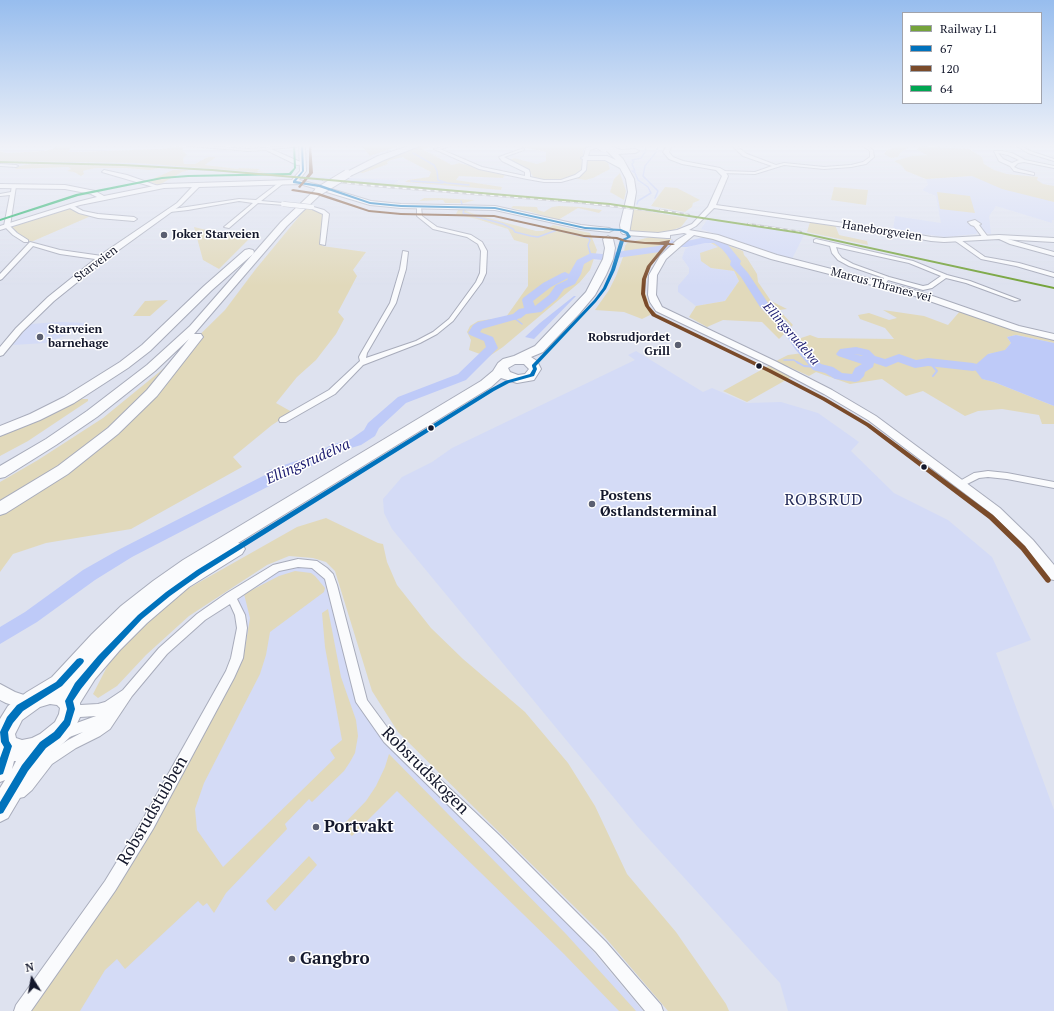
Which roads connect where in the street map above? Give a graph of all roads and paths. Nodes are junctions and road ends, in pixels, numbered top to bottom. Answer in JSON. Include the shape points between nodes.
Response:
{"nodes":[{"id":1,"x":12,"y":192,"type":"edge"},
{"id":2,"x":88,"y":192,"type":"edge"},
{"id":3,"x":133,"y":192,"type":"edge"},
{"id":4,"x":190,"y":192,"type":"edge"},
{"id":5,"x":270,"y":192,"type":"edge"},
{"id":6,"x":313,"y":192,"type":"edge"},
{"id":7,"x":314,"y":192,"type":"edge"},
{"id":8,"x":338,"y":192,"type":"edge"},
{"id":9,"x":628,"y":192,"type":"edge"},
{"id":10,"x":632,"y":192,"type":"edge"},
{"id":11,"x":718,"y":192,"type":"edge"},
{"id":12,"x":103,"y":198,"type":"junction"},
{"id":13,"x":258,"y":201,"type":"junction"},
{"id":14,"x":70,"y":206,"type":"junction"},
{"id":15,"x":712,"y":206,"type":"junction"},
{"id":16,"x":418,"y":207,"type":"junction"},
{"id":17,"x":170,"y":210,"type":"junction"},
{"id":18,"x":134,"y":219,"type":"dead end"},
{"id":19,"x":976,"y":224,"type":"dead end"},
{"id":20,"x":694,"y":225,"type":"junction"},
{"id":21,"x":7,"y":226,"type":"junction"},
{"id":22,"x":227,"y":227,"type":"dead end"},
{"id":23,"x":0,"y":228,"type":"edge"},
{"id":24,"x":608,"y":234,"type":"junction"},
{"id":25,"x":690,"y":235,"type":"junction"},
{"id":26,"x":985,"y":237,"type":"junction"},
{"id":27,"x":999,"y":237,"type":"junction"},
{"id":28,"x":679,"y":238,"type":"junction"},
{"id":29,"x":956,"y":239,"type":"junction"},
{"id":30,"x":1054,"y":240,"type":"edge"},
{"id":31,"x":816,"y":242,"type":"dead end"},
{"id":32,"x":29,"y":243,"type":"junction"},
{"id":33,"x":324,"y":244,"type":"dead end"},
{"id":34,"x":620,"y":245,"type":"junction"},
{"id":35,"x":833,"y":245,"type":"junction"},
{"id":36,"x":252,"y":250,"type":"junction"},
{"id":37,"x":405,"y":252,"type":"dead end"},
{"id":38,"x":1054,"y":254,"type":"edge"},
{"id":39,"x":102,"y":258,"type":"junction"},
{"id":40,"x":1054,"y":275,"type":"edge"},
{"id":41,"x":945,"y":276,"type":"junction"},
{"id":42,"x":238,"y":277,"type":"junction"},
{"id":43,"x":0,"y":278,"type":"edge"},
{"id":44,"x":885,"y":282,"type":"junction"},
{"id":45,"x":1018,"y":300,"type":"dead end"},
{"id":46,"x":1054,"y":337,"type":"edge"},
{"id":47,"x":0,"y":353,"type":"edge"},
{"id":48,"x":518,"y":359,"type":"junction"},
{"id":49,"x":364,"y":362,"type":"junction"},
{"id":50,"x":534,"y":366,"type":"junction"},
{"id":51,"x":502,"y":370,"type":"junction"},
{"id":52,"x":517,"y":379,"type":"junction"},
{"id":53,"x":283,"y":420,"type":"dead end"},
{"id":54,"x":0,"y":431,"type":"edge"},
{"id":55,"x":0,"y":462,"type":"edge"},
{"id":56,"x":0,"y":472,"type":"edge"},
{"id":57,"x":961,"y":484,"type":"junction"},
{"id":58,"x":1054,"y":485,"type":"edge"},
{"id":59,"x":0,"y":509,"type":"edge"},
{"id":60,"x":1054,"y":575,"type":"edge"},
{"id":61,"x":231,"y":596,"type":"junction"},
{"id":62,"x":0,"y":691,"type":"edge"},
{"id":63,"x":128,"y":692,"type":"junction"},
{"id":64,"x":34,"y":700,"type":"junction"},
{"id":65,"x":70,"y":705,"type":"junction"},
{"id":66,"x":115,"y":713,"type":"junction"},
{"id":67,"x":5,"y":729,"type":"edge"},
{"id":68,"x":50,"y":740,"type":"junction"},
{"id":69,"x":0,"y":771,"type":"edge"},
{"id":70,"x":1,"y":808,"type":"edge"},
{"id":71,"x":22,"y":1011,"type":"edge"},
{"id":72,"x":655,"y":1011,"type":"edge"}],
"edges":[{"from":1,"to":21,"type":"street"},
{"from":2,"to":12,"type":"street"},
{"from":3,"to":12,"type":"street"},
{"from":4,"to":17,"type":"street","name":"Starveien"},
{"from":5,"to":13,"type":"street"},
{"from":6,"to":36,"type":"highway","via":[[285,213]]},
{"from":7,"to":42,"type":"highway"},
{"from":8,"to":16,"type":"street","via":[[365,202]]},
{"from":9,"to":24,"type":"highway","via":[[624,217]]},
{"from":10,"to":34,"type":"highway"},
{"from":11,"to":15,"type":"street"},
{"from":12,"to":14,"type":"street"},
{"from":13,"to":17,"type":"street","via":[[235,201]]},
{"from":13,"to":22,"type":"street"},
{"from":13,"to":33,"type":"street","bridge":true,"via":[[312,207],[322,211],[326,214]]},
{"from":14,"to":18,"type":"street","via":[[98,216]]},
{"from":14,"to":21,"type":"street"},
{"from":15,"to":20,"type":"street"},
{"from":15,"to":29,"type":"street","name":"Haneborgveien","via":[[931,239]]},
{"from":16,"to":24,"type":"street","via":[[501,208]]},
{"from":16,"to":49,"type":"street","via":[[420,216],[431,226],[467,235],[480,243],[484,251],[481,278],[451,320],[435,333]]},
{"from":17,"to":39,"type":"street","name":"Starveien"},
{"from":19,"to":26,"type":"street"},
{"from":20,"to":25,"type":"street"},
{"from":20,"to":28,"type":"street"},
{"from":21,"to":23,"type":"street"},
{"from":21,"to":32,"type":"street"},
{"from":24,"to":34,"type":"highway"},
{"from":24,"to":34,"type":"highway","via":[[610,245]]},
{"from":25,"to":28,"type":"street"},
{"from":25,"to":28,"type":"street","name":"Marcus Thranes vei"},
{"from":25,"to":44,"type":"street","name":"Marcus Thranes vei","via":[[707,235],[774,257]]},
{"from":26,"to":27,"type":"street","name":"Haneborgveien"},
{"from":26,"to":29,"type":"street","name":"Haneborgveien"},
{"from":27,"to":30,"type":"street","name":"Haneborgveien"},
{"from":27,"to":38,"type":"street"},
{"from":28,"to":34,"type":"street","via":[[646,235]]},
{"from":28,"to":57,"type":"street","via":[[653,275],[652,295],[659,309],[842,400],[877,421]]},
{"from":29,"to":40,"type":"street","via":[[984,258]]},
{"from":31,"to":35,"type":"street"},
{"from":32,"to":39,"type":"street","via":[[60,252]]},
{"from":32,"to":43,"type":"street"},
{"from":34,"to":48,"type":"highway","via":[[581,306],[539,349]]},
{"from":34,"to":50,"type":"highway","via":[[608,282],[595,301]]},
{"from":35,"to":41,"type":"street","via":[[911,262]]},
{"from":35,"to":44,"type":"street","via":[[835,254],[840,259],[882,275]]},
{"from":36,"to":54,"type":"highway","via":[[146,348],[119,368],[69,400]]},
{"from":36,"to":55,"type":"highway","via":[[184,326],[141,367],[81,412]]},
{"from":37,"to":49,"type":"street","via":[[393,303],[362,357]]},
{"from":39,"to":47,"type":"street","name":"Starveien","via":[[51,299]]},
{"from":41,"to":44,"type":"street","via":[[930,288]]},
{"from":41,"to":45,"type":"street"},
{"from":42,"to":56,"type":"highway","via":[[182,340],[132,385],[68,431]]},
{"from":42,"to":59,"type":"highway","via":[[215,313],[177,363],[124,421],[63,470]]},
{"from":44,"to":46,"type":"street","name":"Marcus Thranes vei","via":[[1016,328]]},
{"from":48,"to":50,"type":"highway","via":[[527,360]]},
{"from":48,"to":51,"type":"highway","via":[[507,362],[502,366]]},
{"from":49,"to":53,"type":"street","via":[[360,363],[332,392]]},
{"from":50,"to":52,"type":"highway","via":[[532,375]]},
{"from":51,"to":52,"type":"highway","via":[[505,375]]},
{"from":51,"to":64,"type":"highway","via":[[486,384],[173,576],[128,612],[59,684]]},
{"from":52,"to":65,"type":"highway","via":[[492,390],[183,582],[140,617],[113,644],[88,673]]},
{"from":57,"to":58,"type":"street","via":[[977,475],[988,474]]},
{"from":57,"to":60,"type":"street","via":[[1013,527],[1036,550]]},
{"from":61,"to":63,"type":"street","name":"Robsrudskogen","via":[[173,641]]},
{"from":61,"to":71,"type":"street","name":"Robsrudstubben","via":[[240,615],[242,628],[237,658],[230,674],[145,830],[110,886]]},
{"from":61,"to":72,"type":"street","name":"Robsrudskogen","via":[[276,568],[308,563],[324,571],[332,585],[362,702],[388,738],[601,947]]},
{"from":62,"to":64,"type":"street","via":[[10,698]]},
{"from":63,"to":65,"type":"street","name":"Robsrudskogen","via":[[109,706],[98,710],[80,711]]},
{"from":63,"to":66,"type":"street","name":"Robsrudskogen"},
{"from":64,"to":65,"type":"highway","via":[[58,694]]},
{"from":64,"to":67,"type":"highway","via":[[14,714]]},
{"from":65,"to":68,"type":"highway","via":[[67,722]]},
{"from":66,"to":68,"type":"street"},
{"from":66,"to":70,"type":"street","name":"Robsrudskogen","via":[[106,725],[48,760],[27,785]]},
{"from":67,"to":68,"type":"highway","via":[[14,750],[22,751]]},
{"from":67,"to":69,"type":"highway"},
{"from":68,"to":70,"type":"highway","via":[[25,768]]}]}
